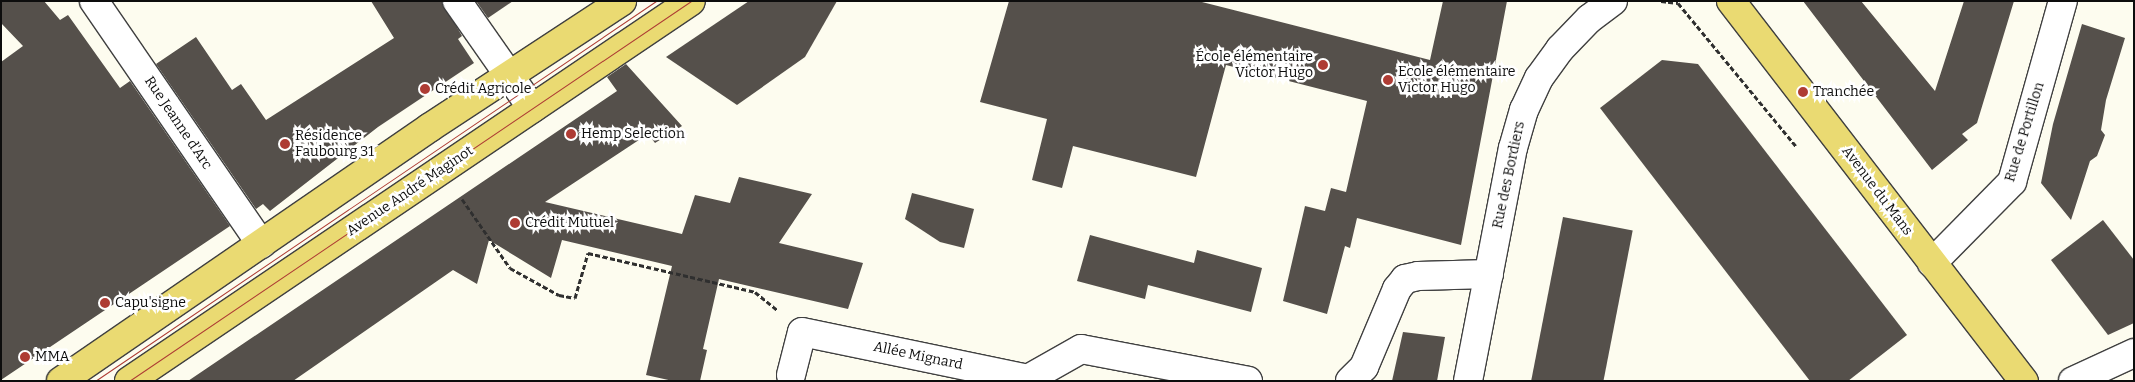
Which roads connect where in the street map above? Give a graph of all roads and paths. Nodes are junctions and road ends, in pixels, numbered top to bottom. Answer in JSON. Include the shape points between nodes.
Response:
{"nodes":[{"id":1,"x":94,"y":1,"type":"edge"},
{"id":2,"x":457,"y":1,"type":"edge"},
{"id":3,"x":622,"y":1,"type":"edge"},
{"id":4,"x":691,"y":1,"type":"edge"},
{"id":5,"x":1613,"y":1,"type":"edge"},
{"id":6,"x":1731,"y":1,"type":"edge"},
{"id":7,"x":2063,"y":1,"type":"edge"},
{"id":8,"x":1662,"y":2,"type":"edge"},
{"id":9,"x":510,"y":77,"type":"junction"},
{"id":10,"x":532,"y":108,"type":"junction"},
{"id":11,"x":1800,"y":152,"type":"dead end"},
{"id":12,"x":460,"y":196,"type":"dead end"},
{"id":13,"x":261,"y":244,"type":"junction"},
{"id":14,"x":1932,"y":264,"type":"junction"},
{"id":15,"x":1488,"y":274,"type":"junction"},
{"id":16,"x":802,"y":332,"type":"junction"},
{"id":17,"x":2134,"y":353,"type":"edge"},
{"id":18,"x":792,"y":375,"type":"dead end"},
{"id":19,"x":61,"y":381,"type":"edge"},
{"id":20,"x":129,"y":381,"type":"edge"},
{"id":21,"x":1248,"y":381,"type":"edge"},
{"id":22,"x":1350,"y":381,"type":"edge"},
{"id":23,"x":1468,"y":381,"type":"edge"},
{"id":24,"x":2024,"y":381,"type":"edge"},
{"id":25,"x":2073,"y":381,"type":"edge"}],
"edges":[{"from":1,"to":13,"type":"street","name":"Rue Jeanne d'Arc"},
{"from":2,"to":9,"type":"street"},
{"from":3,"to":9,"type":"main road"},
{"from":4,"to":10,"type":"main road","name":"Avenue André Maginot"},
{"from":5,"to":15,"type":"street","name":"Rue des Bordiers","via":[[1589,19],[1560,49],[1539,78],[1524,110],[1513,148]]},
{"from":6,"to":14,"type":"main road","name":"Avenue du Mans"},
{"from":7,"to":14,"type":"street","name":"Rue de Portillon","via":[[2012,182]]},
{"from":8,"to":11,"type":"path","via":[[1678,3]]},
{"from":9,"to":10,"type":"street"},
{"from":9,"to":13,"type":"main road","via":[[429,128]]},
{"from":10,"to":20,"type":"main road","name":"Avenue André Maginot"},
{"from":12,"to":16,"type":"path","via":[[510,268],[559,295],[575,298],[588,253],[755,292]]},
{"from":13,"to":19,"type":"main road"},
{"from":14,"to":24,"type":"main road","name":"Avenue du Mans"},
{"from":15,"to":22,"type":"street","via":[[1405,279],[1397,290],[1364,367]]},
{"from":15,"to":23,"type":"street","name":"Rue des Bordiers"},
{"from":16,"to":18,"type":"street"},
{"from":16,"to":21,"type":"street","name":"Allée Mignard","via":[[1028,379],[1081,349]]},
{"from":17,"to":25,"type":"street"}]}
